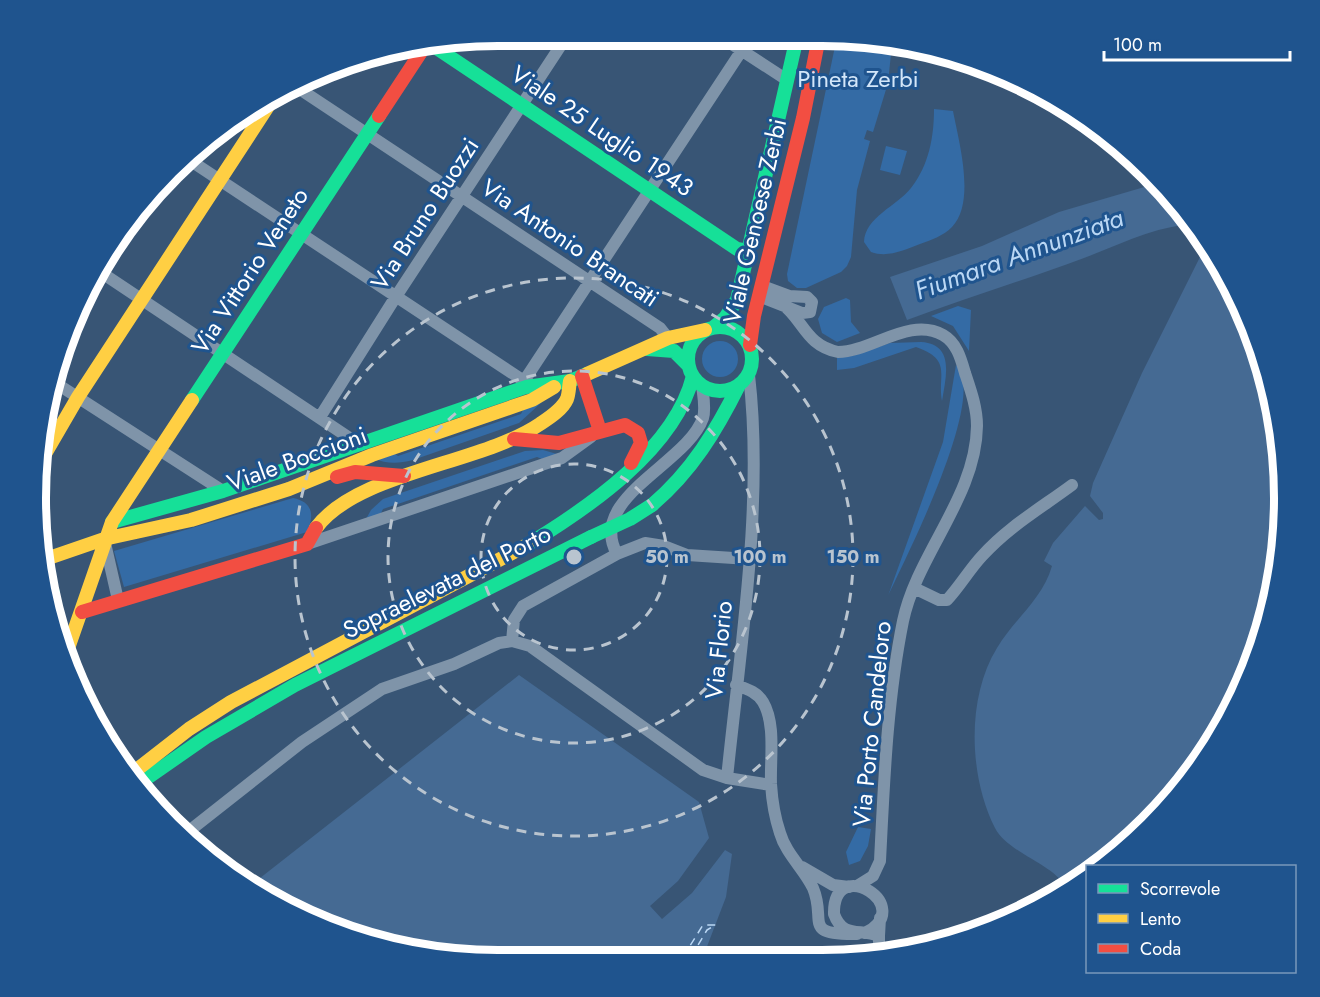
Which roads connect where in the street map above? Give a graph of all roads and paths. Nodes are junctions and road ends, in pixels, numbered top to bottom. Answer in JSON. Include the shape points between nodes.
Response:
{"nodes":[{"id":1,"x":560,"y":46,"type":"edge"},
{"id":2,"x":736,"y":46,"type":"edge"},
{"id":3,"x":795,"y":46,"type":"edge"},
{"id":4,"x":817,"y":46,"type":"edge"},
{"id":5,"x":440,"y":50,"type":"edge"},
{"id":6,"x":742,"y":50,"type":"junction"},
{"id":7,"x":420,"y":53,"type":"edge"},
{"id":8,"x":787,"y":80,"type":"junction"},
{"id":9,"x":303,"y":91,"type":"edge"},
{"id":10,"x":522,"y":104,"type":"junction"},
{"id":11,"x":264,"y":112,"type":"edge"},
{"id":12,"x":367,"y":134,"type":"junction"},
{"id":13,"x":195,"y":164,"type":"edge"},
{"id":14,"x":220,"y":180,"type":"junction"},
{"id":15,"x":649,"y":188,"type":"junction"},
{"id":16,"x":463,"y":196,"type":"junction"},
{"id":17,"x":302,"y":234,"type":"junction"},
{"id":18,"x":748,"y":251,"type":"junction"},
{"id":19,"x":105,"y":275,"type":"edge"},
{"id":20,"x":588,"y":280,"type":"junction"},
{"id":21,"x":761,"y":291,"type":"junction"},
{"id":22,"x":395,"y":298,"type":"junction"},
{"id":23,"x":141,"y":300,"type":"junction"},
{"id":24,"x":781,"y":303,"type":"junction"},
{"id":25,"x":709,"y":328,"type":"junction"},
{"id":26,"x":668,"y":338,"type":"junction"},
{"id":27,"x":750,"y":345,"type":"junction"},
{"id":28,"x":644,"y":349,"type":"junction"},
{"id":29,"x":223,"y":353,"type":"junction"},
{"id":30,"x":694,"y":376,"type":"junction"},
{"id":31,"x":570,"y":380,"type":"junction"},
{"id":32,"x":744,"y":380,"type":"junction"},
{"id":33,"x":525,"y":384,"type":"junction"},
{"id":34,"x":61,"y":386,"type":"edge"},
{"id":35,"x":78,"y":397,"type":"junction"},
{"id":36,"x":320,"y":417,"type":"junction"},
{"id":37,"x":600,"y":430,"type":"junction"},
{"id":38,"x":513,"y":439,"type":"junction"},
{"id":39,"x":360,"y":445,"type":"junction"},
{"id":40,"x":49,"y":446,"type":"edge"},
{"id":41,"x":159,"y":450,"type":"junction"},
{"id":42,"x":404,"y":476,"type":"junction"},
{"id":43,"x":623,"y":476,"type":"junction"},
{"id":44,"x":1072,"y":485,"type":"dead end"},
{"id":45,"x":289,"y":489,"type":"junction"},
{"id":46,"x":223,"y":491,"type":"junction"},
{"id":47,"x":112,"y":522,"type":"junction"},
{"id":48,"x":104,"y":539,"type":"junction"},
{"id":49,"x":307,"y":544,"type":"junction"},
{"id":50,"x":617,"y":554,"type":"junction"},
{"id":51,"x":50,"y":558,"type":"edge"},
{"id":52,"x":749,"y":559,"type":"junction"},
{"id":53,"x":914,"y":588,"type":"junction"},
{"id":54,"x":118,"y":600,"type":"junction"},
{"id":55,"x":82,"y":612,"type":"junction"},
{"id":56,"x":68,"y":636,"type":"edge"},
{"id":57,"x":512,"y":641,"type":"junction"},
{"id":58,"x":736,"y":685,"type":"junction"},
{"id":59,"x":274,"y":688,"type":"junction"},
{"id":60,"x":137,"y":770,"type":"edge"},
{"id":61,"x":727,"y":778,"type":"junction"},
{"id":62,"x":145,"y":780,"type":"edge"},
{"id":63,"x":771,"y":785,"type":"junction"},
{"id":64,"x":191,"y":829,"type":"edge"},
{"id":65,"x":798,"y":865,"type":"junction"},
{"id":66,"x":853,"y":887,"type":"junction"},
{"id":67,"x":880,"y":918,"type":"junction"},
{"id":68,"x":861,"y":933,"type":"junction"},
{"id":69,"x":879,"y":936,"type":"junction"},
{"id":70,"x":879,"y":947,"type":"edge"}],
"edges":[{"from":1,"to":10,"type":"street","name":"Via Bruno Buozzi"},
{"from":2,"to":6,"type":"street"},
{"from":3,"to":8,"type":"street","name":"Viale Genoese Zerbi"},
{"from":4,"to":21,"type":"street","name":"Viale Genoese Zerbi"},
{"from":5,"to":10,"type":"street","name":"Viale 25 Luglio 1943"},
{"from":6,"to":8,"type":"street"},
{"from":6,"to":15,"type":"street"},
{"from":7,"to":12,"type":"street","name":"Via Vittorio Veneto"},
{"from":8,"to":18,"type":"street","name":"Viale Genoese Zerbi"},
{"from":9,"to":12,"type":"street","name":"Via Antonio Brancati"},
{"from":10,"to":15,"type":"street","name":"Viale 25 Luglio 1943"},
{"from":10,"to":16,"type":"street","name":"Via Bruno Buozzi"},
{"from":11,"to":14,"type":"street"},
{"from":12,"to":16,"type":"street","name":"Via Antonio Brancati"},
{"from":12,"to":17,"type":"street","name":"Via Vittorio Veneto"},
{"from":13,"to":14,"type":"street"},
{"from":14,"to":17,"type":"street"},
{"from":14,"to":23,"type":"street"},
{"from":15,"to":18,"type":"street","name":"Viale 25 Luglio 1943","via":[[737,249]]},
{"from":15,"to":20,"type":"street"},
{"from":16,"to":20,"type":"street","name":"Via Antonio Brancati"},
{"from":16,"to":22,"type":"street","name":"Via Bruno Buozzi"},
{"from":17,"to":22,"type":"street"},
{"from":17,"to":29,"type":"street","name":"Via Vittorio Veneto"},
{"from":18,"to":25,"type":"street","name":"Viale Genoese Zerbi","via":[[736,300],[725,318]]},
{"from":19,"to":23,"type":"street"},
{"from":20,"to":26,"type":"street","name":"Via Antonio Brancati","via":[[660,328]]},
{"from":20,"to":33,"type":"street"},
{"from":21,"to":24,"type":"street"},
{"from":21,"to":24,"type":"street","via":[[807,297],[813,305],[805,313]]},
{"from":21,"to":27,"type":"street","name":"Viale Genoese Zerbi"},
{"from":22,"to":33,"type":"street"},
{"from":22,"to":36,"type":"street","name":"Via Bruno Buozzi"},
{"from":23,"to":29,"type":"street"},
{"from":23,"to":35,"type":"street"},
{"from":24,"to":53,"type":"street","name":"Via Porto Candeloro","via":[[810,339],[832,351],[850,351],[924,330],[946,336],[959,355],[974,400],[975,444],[966,477]]},
{"from":25,"to":26,"type":"street","name":"Viale Boccioni"},
{"from":25,"to":27,"type":"street","name":"Viale Genoese Zerbi","via":[[736,330]]},
{"from":25,"to":30,"type":"street","name":"Viale Genoese Zerbi","via":[[690,348]]},
{"from":26,"to":28,"type":"street","name":"Viale Boccioni"},
{"from":27,"to":32,"type":"street","name":"Viale Genoese Zerbi","via":[[753,362]]},
{"from":28,"to":30,"type":"street","name":"Viale Boccioni","via":[[674,351]]},
{"from":28,"to":31,"type":"street","name":"Viale Boccioni"},
{"from":29,"to":36,"type":"street"},
{"from":29,"to":41,"type":"street","name":"Via Vittorio Veneto"},
{"from":30,"to":32,"type":"street","via":[[723,391]]},
{"from":30,"to":43,"type":"street","name":"Viale Genoese Zerbi","via":[[688,397],[663,436]]},
{"from":30,"to":50,"type":"street","via":[[704,410],[699,426],[676,453],[626,498],[615,515],[610,539]]},
{"from":31,"to":33,"type":"street","name":"Viale Boccioni"},
{"from":31,"to":37,"type":"street"},
{"from":31,"to":38,"type":"street","via":[[566,403],[540,426]]},
{"from":31,"to":45,"type":"street","name":"Viale Boccioni","via":[[532,400],[372,454]]},
{"from":32,"to":52,"type":"street","name":"Via Florio","via":[[753,408]]},
{"from":32,"to":59,"type":"street","name":"Sopraelevata del Porto","bridge":true,"via":[[708,446],[681,478],[630,519]]},
{"from":33,"to":39,"type":"street","name":"Viale Boccioni"},
{"from":34,"to":35,"type":"street"},
{"from":35,"to":40,"type":"street"},
{"from":35,"to":41,"type":"street"},
{"from":36,"to":39,"type":"street"},
{"from":37,"to":38,"type":"street","via":[[559,442]]},
{"from":37,"to":43,"type":"street","via":[[625,425],[638,433],[640,448]]},
{"from":37,"to":49,"type":"street","via":[[562,458]]},
{"from":38,"to":42,"type":"street"},
{"from":39,"to":46,"type":"street","name":"Viale Boccioni"},
{"from":41,"to":46,"type":"street"},
{"from":41,"to":47,"type":"street","name":"Via Vittorio Veneto"},
{"from":42,"to":45,"type":"street","via":[[355,472]]},
{"from":42,"to":49,"type":"street","via":[[330,513]]},
{"from":43,"to":59,"type":"street","via":[[534,544]]},
{"from":44,"to":53,"type":"street","via":[[1009,530],[947,600]]},
{"from":45,"to":48,"type":"street","name":"Viale Boccioni","via":[[191,520]]},
{"from":46,"to":47,"type":"street","name":"Viale Boccioni"},
{"from":47,"to":48,"type":"street","name":"Via Vittorio Veneto"},
{"from":48,"to":51,"type":"street","name":"Viale Boccioni"},
{"from":48,"to":54,"type":"street"},
{"from":48,"to":55,"type":"street","name":"Via Vittorio Veneto"},
{"from":49,"to":54,"type":"street"},
{"from":50,"to":52,"type":"street","via":[[645,543],[687,555]]},
{"from":50,"to":57,"type":"street","via":[[523,606],[514,620]]},
{"from":52,"to":58,"type":"street","name":"Via Florio"},
{"from":53,"to":66,"type":"street","name":"Via Porto Candeloro","via":[[903,622],[885,756],[880,861],[873,876]]},
{"from":54,"to":55,"type":"street"},
{"from":55,"to":56,"type":"street","name":"Via Vittorio Veneto"},
{"from":57,"to":61,"type":"street","via":[[530,646],[703,770]]},
{"from":57,"to":64,"type":"street","via":[[382,689],[302,742]]},
{"from":58,"to":61,"type":"street","name":"Via Florio"},
{"from":58,"to":63,"type":"street","via":[[752,691],[767,711]]},
{"from":59,"to":60,"type":"street","via":[[210,715]]},
{"from":59,"to":62,"type":"street","name":"Sopraelevata del Porto"},
{"from":61,"to":63,"type":"street"},
{"from":63,"to":65,"type":"street","via":[[780,836]]},
{"from":65,"to":66,"type":"street","via":[[833,885]]},
{"from":65,"to":68,"type":"street","via":[[814,892],[821,926],[832,934]]},
{"from":66,"to":67,"type":"street","via":[[865,887],[877,896]]},
{"from":66,"to":68,"type":"street","via":[[837,898],[834,914],[843,928]]},
{"from":67,"to":68,"type":"street"},
{"from":67,"to":69,"type":"street"},
{"from":68,"to":69,"type":"street"},
{"from":69,"to":70,"type":"street"}]}
